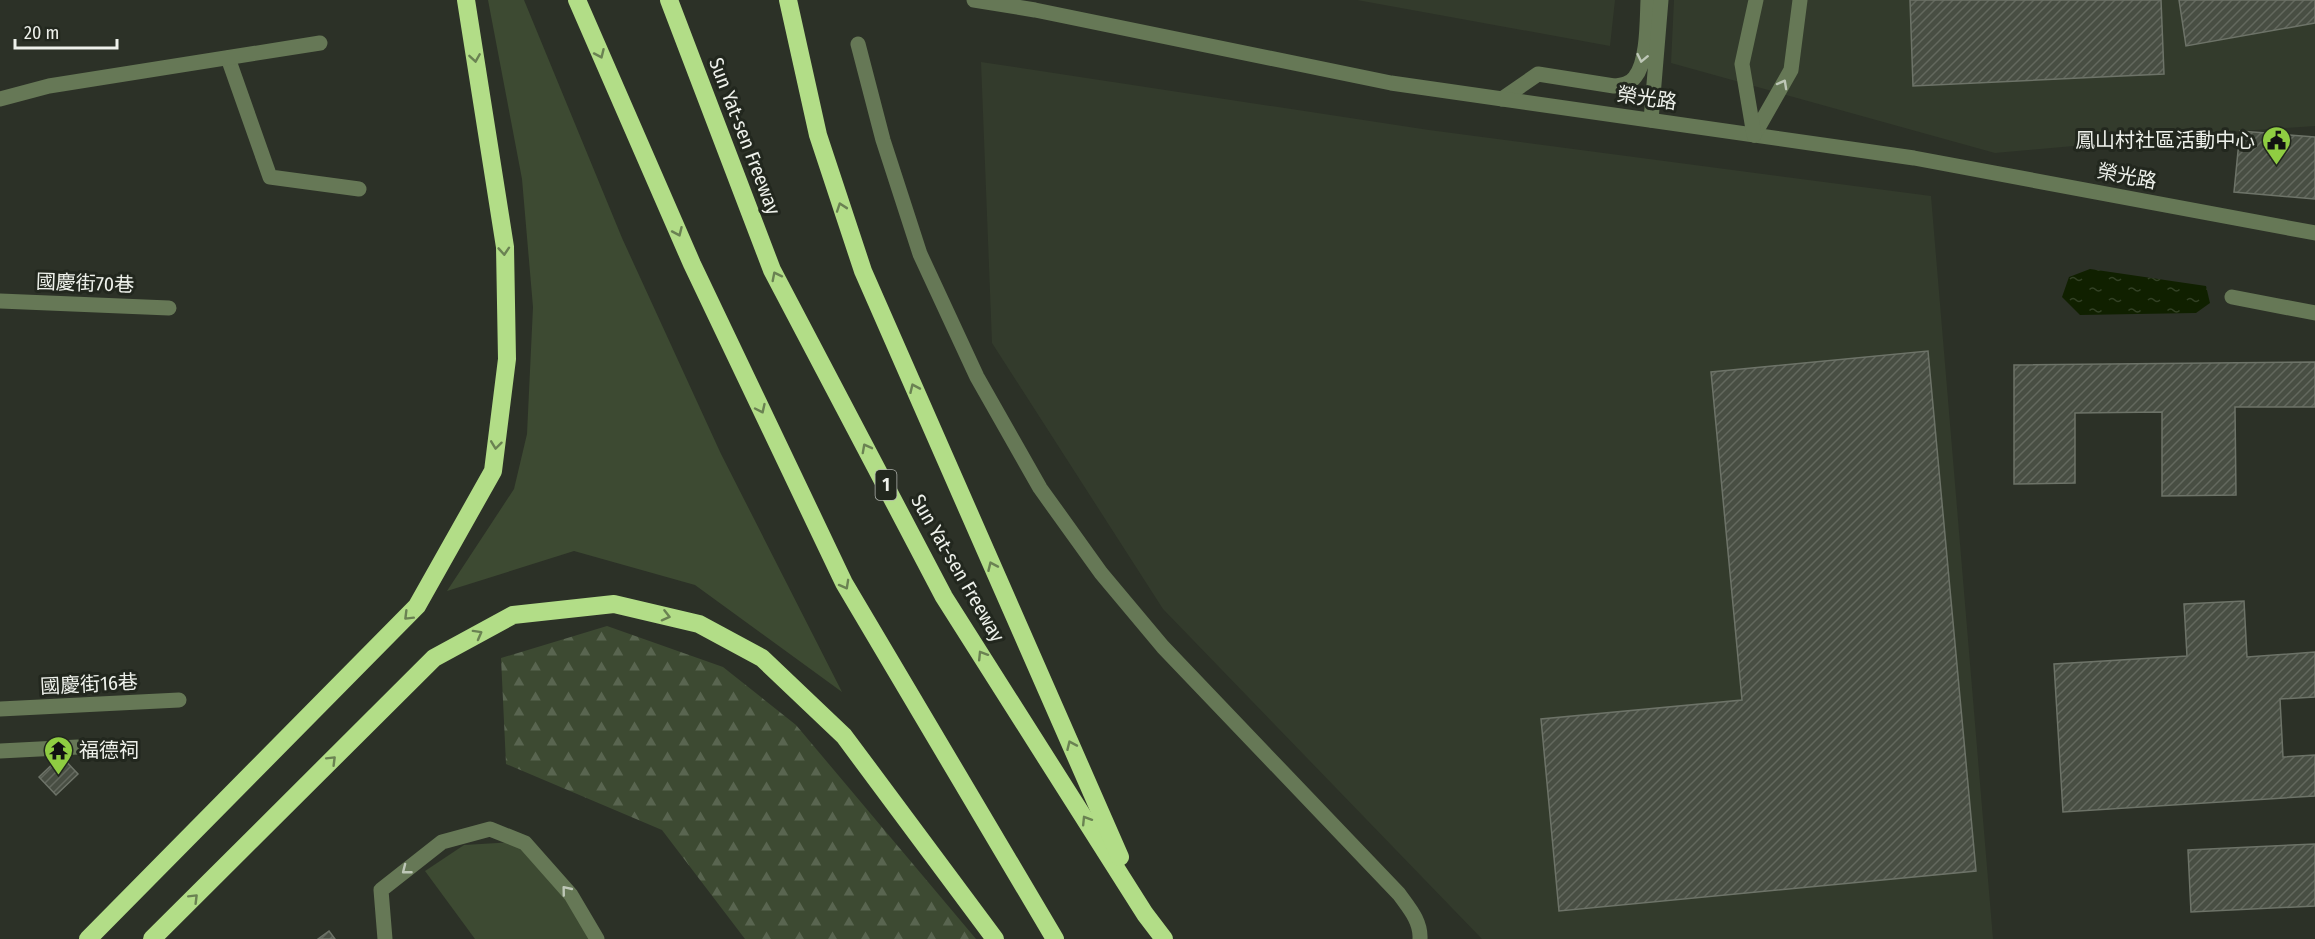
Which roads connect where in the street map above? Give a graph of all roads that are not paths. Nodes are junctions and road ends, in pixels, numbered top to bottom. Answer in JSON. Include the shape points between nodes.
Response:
{"nodes":[{"id":1,"x":466,"y":0,"type":"edge"},
{"id":2,"x":577,"y":0,"type":"edge"},
{"id":3,"x":669,"y":0,"type":"edge"},
{"id":4,"x":788,"y":0,"type":"edge"},
{"id":5,"x":974,"y":0,"type":"edge"},
{"id":6,"x":1648,"y":0,"type":"edge"},
{"id":7,"x":1661,"y":0,"type":"edge"},
{"id":8,"x":1756,"y":0,"type":"edge"},
{"id":9,"x":1800,"y":0,"type":"edge"},
{"id":10,"x":320,"y":43,"type":"dead end"},
{"id":11,"x":858,"y":44,"type":"dead end"},
{"id":12,"x":228,"y":58,"type":"junction"},
{"id":13,"x":0,"y":99,"type":"edge"},
{"id":14,"x":1503,"y":99,"type":"junction"},
{"id":15,"x":1651,"y":120,"type":"junction"},
{"id":16,"x":1754,"y":135,"type":"junction"},
{"id":17,"x":359,"y":189,"type":"dead end"},
{"id":18,"x":2315,"y":233,"type":"edge"},
{"id":19,"x":2232,"y":297,"type":"dead end"},
{"id":20,"x":0,"y":301,"type":"edge"},
{"id":21,"x":169,"y":308,"type":"dead end"},
{"id":22,"x":2315,"y":313,"type":"edge"},
{"id":23,"x":179,"y":700,"type":"dead end"},
{"id":24,"x":0,"y":709,"type":"edge"},
{"id":25,"x":78,"y":747,"type":"dead end"},
{"id":26,"x":0,"y":751,"type":"edge"},
{"id":27,"x":1145,"y":914,"type":"junction"},
{"id":28,"x":88,"y":939,"type":"edge"},
{"id":29,"x":152,"y":939,"type":"edge"},
{"id":30,"x":385,"y":939,"type":"edge"},
{"id":31,"x":597,"y":939,"type":"edge"},
{"id":32,"x":995,"y":939,"type":"edge"},
{"id":33,"x":1055,"y":939,"type":"edge"},
{"id":34,"x":1164,"y":939,"type":"edge"},
{"id":35,"x":1420,"y":939,"type":"edge"}],
"edges":[{"from":1,"to":28,"type":"highway","one_way":true,"via":[[505,247],[507,359],[493,471],[417,606]]},
{"from":2,"to":33,"type":"highway","one_way":true,"via":[[692,264],[844,584]]},
{"from":27,"to":3,"type":"highway","name":"Sun Yat-sen Freeway","number":"1","one_way":true,"via":[[944,597],[772,270]]},
{"from":27,"to":4,"type":"highway","one_way":true,"via":[[863,271],[818,135]]},
{"from":5,"to":14,"type":"street","name":"榮光路","via":[[1391,83]]},
{"from":6,"to":14,"type":"street","one_way":true,"via":[[1641,64],[1635,77],[1625,84],[1614,86],[1538,74]]},
{"from":7,"to":15,"type":"street"},
{"from":8,"to":16,"type":"street","via":[[1742,64]]},
{"from":16,"to":9,"type":"street","one_way":true,"via":[[1791,70]]},
{"from":10,"to":12,"type":"street"},
{"from":11,"to":35,"type":"street","via":[[883,140],[920,254],[977,377],[1040,488],[1101,573],[1163,647],[1398,894],[1413,913]]},
{"from":12,"to":13,"type":"street","via":[[49,86]]},
{"from":12,"to":17,"type":"street","via":[[270,177]]},
{"from":14,"to":15,"type":"street","name":"榮光路"},
{"from":15,"to":16,"type":"street","name":"榮光路"},
{"from":16,"to":18,"type":"street","name":"榮光路","via":[[1914,158]]},
{"from":19,"to":22,"type":"street"},
{"from":20,"to":21,"type":"street","name":"國慶街70巷"},
{"from":23,"to":24,"type":"street","name":"國慶街16巷"},
{"from":25,"to":26,"type":"street"},
{"from":27,"to":34,"type":"highway","name":"Sun Yat-sen Freeway","number":"1"},
{"from":29,"to":32,"type":"highway","one_way":true,"via":[[434,658],[513,615],[614,604],[699,624],[762,658],[844,736]]},
{"from":31,"to":30,"type":"street","one_way":true,"via":[[571,895],[525,843],[490,829],[442,842],[381,890]]}]}
